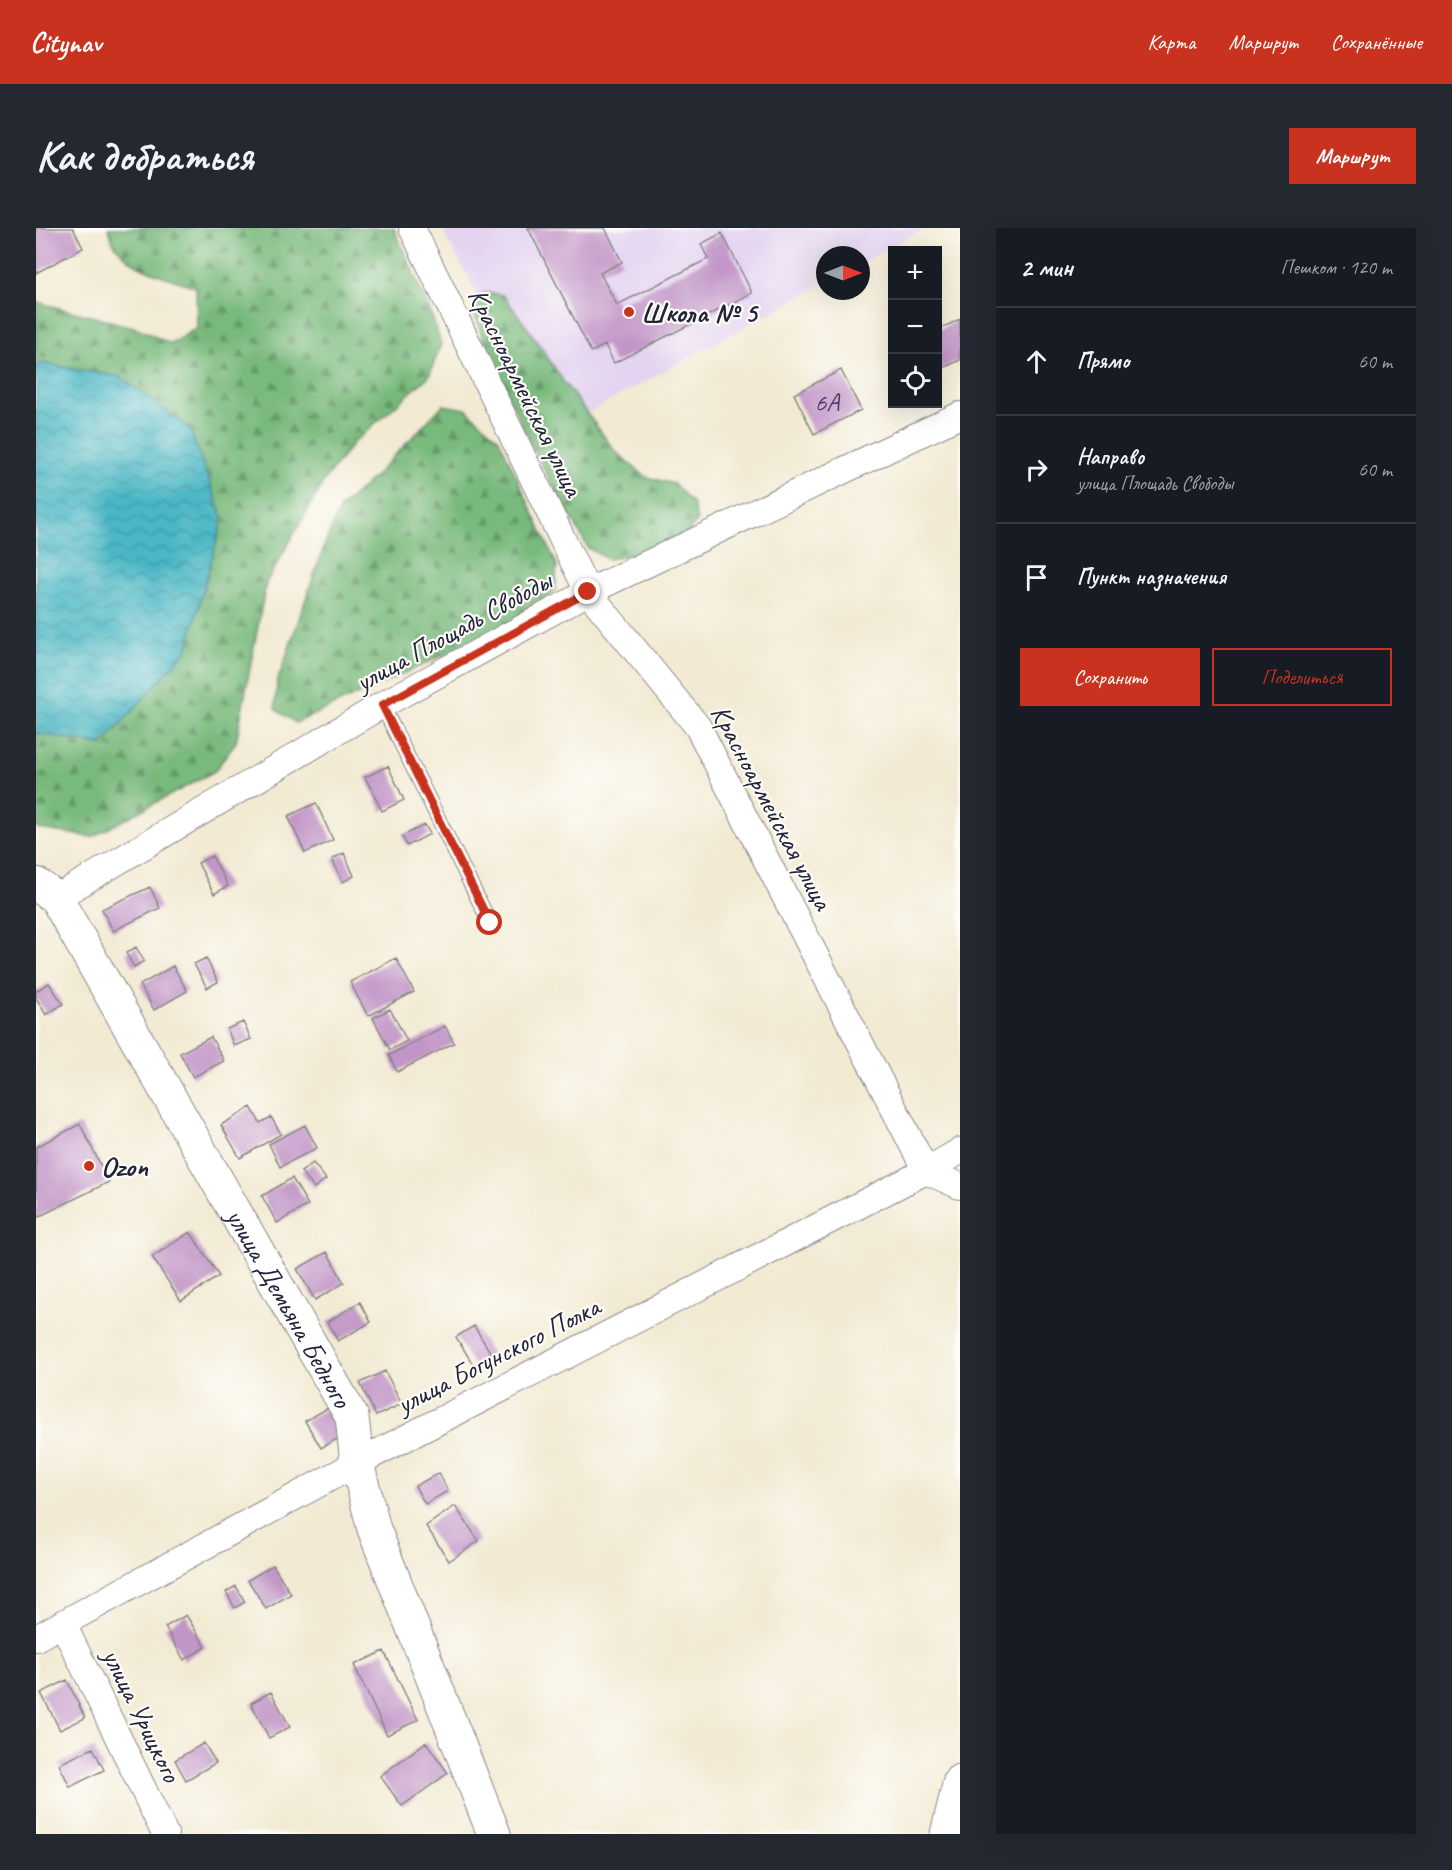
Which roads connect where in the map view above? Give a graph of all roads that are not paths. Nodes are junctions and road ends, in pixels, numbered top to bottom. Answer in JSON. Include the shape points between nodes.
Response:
{"nodes":[{"id":1,"x":412,"y":228,"type":"edge"},
{"id":2,"x":960,"y":415,"type":"edge"},
{"id":3,"x":588,"y":592,"type":"junction"},
{"id":4,"x":382,"y":705,"type":"junction"},
{"id":5,"x":46,"y":891,"type":"edge"},
{"id":6,"x":490,"y":923,"type":"dead end"},
{"id":7,"x":960,"y":1151,"type":"edge"},
{"id":8,"x":926,"y":1171,"type":"junction"},
{"id":9,"x":960,"y":1186,"type":"edge"},
{"id":10,"x":357,"y":1463,"type":"junction"},
{"id":11,"x":63,"y":1624,"type":"junction"},
{"id":12,"x":36,"y":1638,"type":"edge"},
{"id":13,"x":960,"y":1781,"type":"edge"},
{"id":14,"x":165,"y":1834,"type":"edge"},
{"id":15,"x":494,"y":1834,"type":"edge"},
{"id":16,"x":947,"y":1834,"type":"edge"}],
"edges":[{"from":1,"to":3,"type":"street","name":"Красноармейская улица"},
{"from":2,"to":3,"type":"street","name":"улица Площадь Свободы"},
{"from":3,"to":4,"type":"street","name":"улица Площадь Свободы"},
{"from":3,"to":8,"type":"street","name":"Красноармейская улица","via":[[698,727]]},
{"from":4,"to":5,"type":"street","name":"улица Площадь Свободы"},
{"from":4,"to":6,"type":"lane"},
{"from":5,"to":10,"type":"street","name":"улица Демьяна Бедного","via":[[352,1417]]},
{"from":7,"to":8,"type":"street","name":"улица Богунского Полка"},
{"from":8,"to":9,"type":"street"},
{"from":8,"to":10,"type":"street","name":"улица Богунского Полка"},
{"from":10,"to":11,"type":"street","name":"улица Богунского Полка"},
{"from":10,"to":15,"type":"street","name":"улица Демьяна Бедного","via":[[374,1529]]},
{"from":11,"to":12,"type":"street","name":"улица Богунского Полка"},
{"from":11,"to":14,"type":"street","name":"улица Урицкого"},
{"from":13,"to":16,"type":"street"}]}
